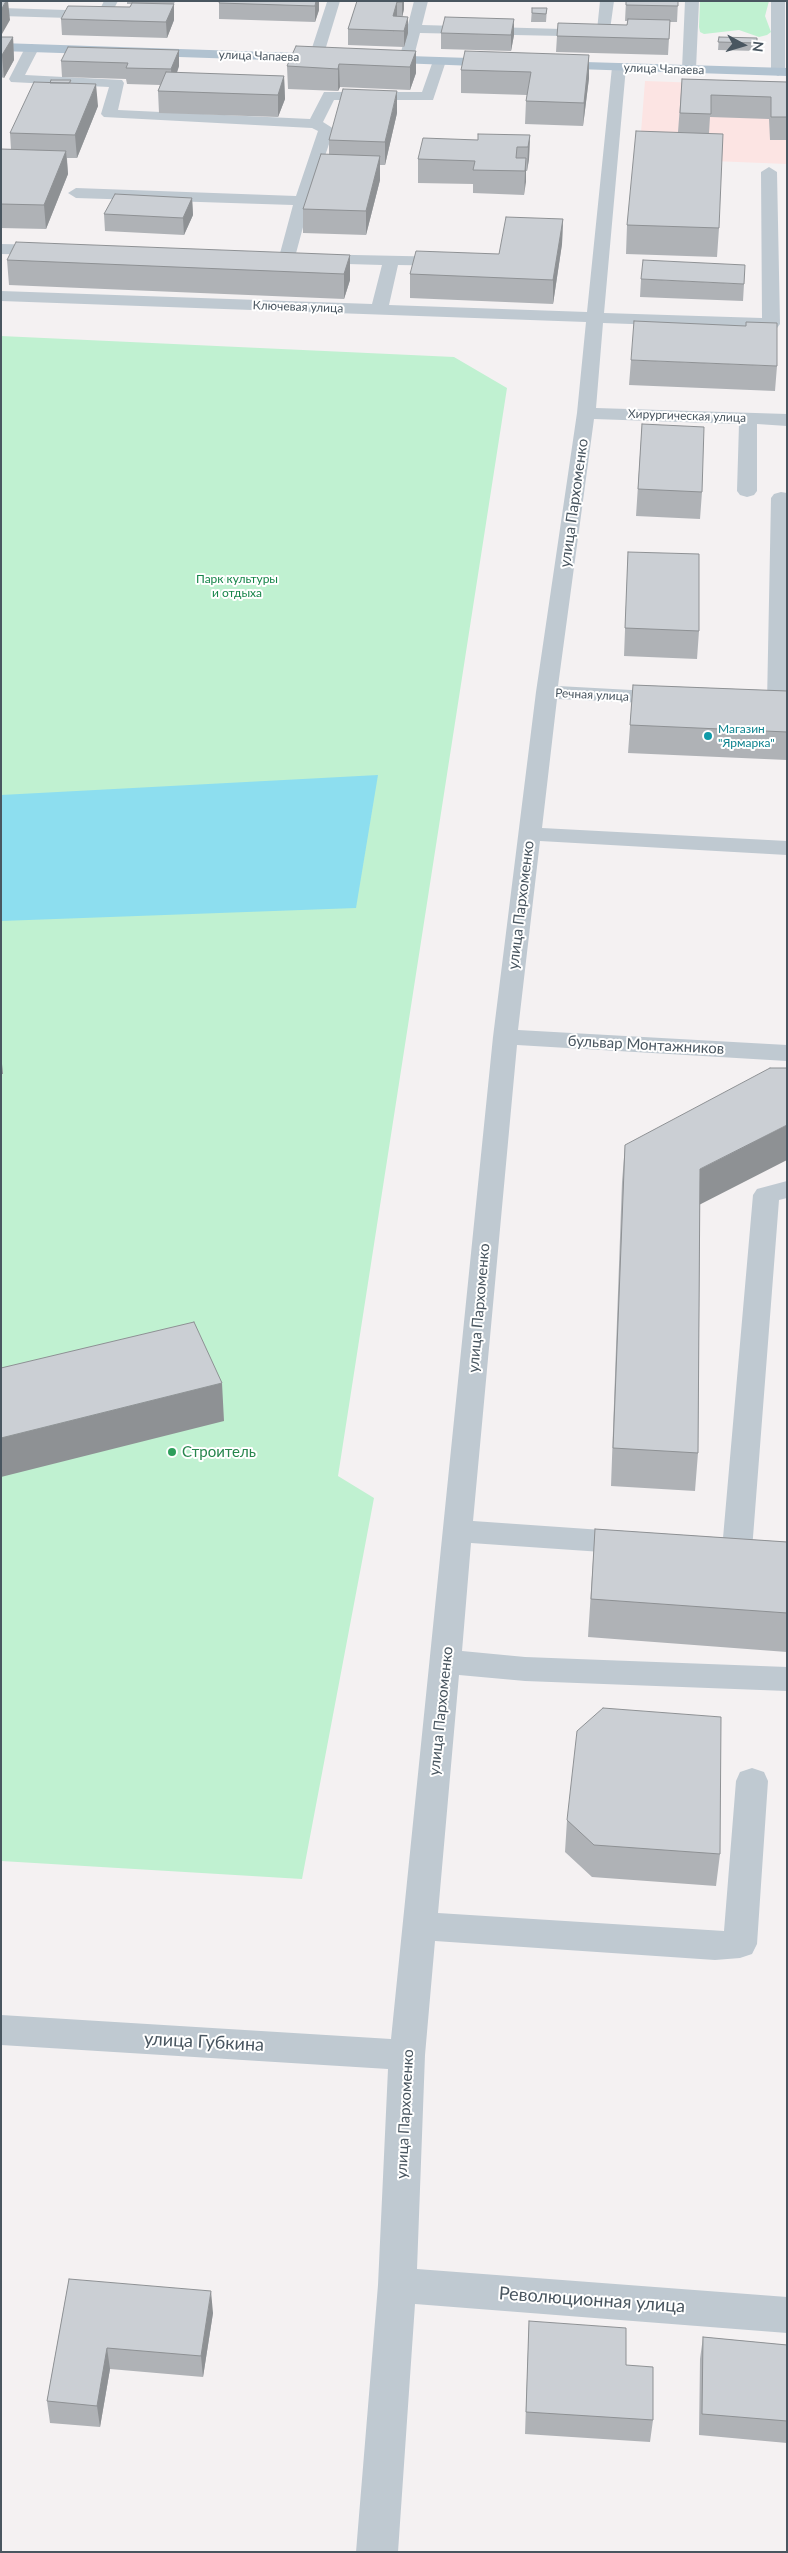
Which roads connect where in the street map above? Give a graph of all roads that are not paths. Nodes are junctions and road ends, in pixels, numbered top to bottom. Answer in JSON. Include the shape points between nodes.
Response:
{"nodes":[{"id":1,"x":112,"y":1,"type":"edge"},
{"id":2,"x":421,"y":1,"type":"edge"},
{"id":3,"x":608,"y":1,"type":"edge"},
{"id":4,"x":692,"y":1,"type":"edge"},
{"id":5,"x":778,"y":1,"type":"edge"},
{"id":6,"x":334,"y":2,"type":"edge"},
{"id":7,"x":1,"y":12,"type":"edge"},
{"id":8,"x":36,"y":13,"type":"junction"},
{"id":9,"x":414,"y":28,"type":"junction"},
{"id":10,"x":8,"y":48,"type":"edge"},
{"id":11,"x":32,"y":48,"type":"junction"},
{"id":12,"x":316,"y":57,"type":"junction"},
{"id":13,"x":343,"y":58,"type":"edge"},
{"id":14,"x":361,"y":59,"type":"edge"},
{"id":15,"x":406,"y":60,"type":"junction"},
{"id":16,"x":440,"y":61,"type":"junction"},
{"id":17,"x":519,"y":64,"type":"edge"},
{"id":18,"x":539,"y":65,"type":"edge"},
{"id":19,"x":619,"y":67,"type":"junction"},
{"id":20,"x":689,"y":69,"type":"junction"},
{"id":21,"x":782,"y":72,"type":"edge"},
{"id":22,"x":8,"y":79,"type":"edge"},
{"id":23,"x":315,"y":124,"type":"junction"},
{"id":24,"x":769,"y":172,"type":"dead end"},
{"id":25,"x":76,"y":193,"type":"dead end"},
{"id":26,"x":302,"y":201,"type":"junction"},
{"id":27,"x":2,"y":250,"type":"edge"},
{"id":28,"x":62,"y":250,"type":"edge"},
{"id":29,"x":267,"y":257,"type":"edge"},
{"id":30,"x":287,"y":258,"type":"junction"},
{"id":31,"x":391,"y":261,"type":"junction"},
{"id":32,"x":465,"y":263,"type":"edge"},
{"id":33,"x":1,"y":296,"type":"edge"},
{"id":34,"x":379,"y":310,"type":"junction"},
{"id":35,"x":594,"y":318,"type":"junction"},
{"id":36,"x":586,"y":413,"type":"junction"},
{"id":37,"x":748,"y":418,"type":"junction"},
{"id":38,"x":787,"y":420,"type":"edge"},
{"id":39,"x":747,"y":490,"type":"dead end"},
{"id":40,"x":787,"y":499,"type":"edge"},
{"id":41,"x":783,"y":607,"type":"edge"},
{"id":42,"x":547,"y":692,"type":"junction"},
{"id":43,"x":691,"y":699,"type":"edge"},
{"id":44,"x":774,"y":703,"type":"edge"},
{"id":45,"x":530,"y":834,"type":"junction"},
{"id":46,"x":787,"y":848,"type":"edge"},
{"id":47,"x":505,"y":1036,"type":"junction"},
{"id":48,"x":787,"y":1053,"type":"edge"},
{"id":49,"x":787,"y":1189,"type":"edge"},
{"id":50,"x":458,"y":1531,"type":"junction"},
{"id":51,"x":658,"y":1544,"type":"edge"},
{"id":52,"x":688,"y":1546,"type":"edge"},
{"id":53,"x":446,"y":1662,"type":"junction"},
{"id":54,"x":787,"y":1679,"type":"edge"},
{"id":55,"x":752,"y":1781,"type":"dead end"},
{"id":56,"x":420,"y":1926,"type":"junction"},
{"id":57,"x":1,"y":2030,"type":"edge"},
{"id":58,"x":407,"y":2054,"type":"junction"},
{"id":59,"x":397,"y":2285,"type":"junction"},
{"id":60,"x":787,"y":2315,"type":"edge"},
{"id":61,"x":377,"y":2552,"type":"edge"}],
"edges":[{"from":1,"to":8,"type":"street","via":[[104,15]]},
{"from":2,"to":9,"type":"street"},
{"from":3,"to":9,"type":"street","via":[[604,34]]},
{"from":4,"to":20,"type":"street"},
{"from":5,"to":21,"type":"street"},
{"from":6,"to":12,"type":"street"},
{"from":7,"to":8,"type":"street"},
{"from":8,"to":10,"type":"street","via":[[26,30]]},
{"from":9,"to":15,"type":"street"},
{"from":10,"to":11,"type":"main road","name":"улица Чапаева"},
{"from":11,"to":12,"type":"main road","name":"улица Чапаева"},
{"from":11,"to":22,"type":"street"},
{"from":12,"to":13,"type":"main road","name":"улица Чапаева"},
{"from":14,"to":15,"type":"main road"},
{"from":15,"to":16,"type":"main road"},
{"from":16,"to":17,"type":"main road"},
{"from":16,"to":23,"type":"street","via":[[428,97],[329,95]]},
{"from":18,"to":19,"type":"main road","name":"улица Чапаева"},
{"from":19,"to":20,"type":"main road","name":"улица Чапаева"},
{"from":19,"to":35,"type":"street","name":"улица Пархоменко"},
{"from":20,"to":21,"type":"main road","name":"улица Чапаева"},
{"from":22,"to":23,"type":"street","via":[[117,83],[109,114]]},
{"from":23,"to":26,"type":"street","via":[[326,129]]},
{"from":24,"to":35,"type":"street","name":"Ключевая улица","via":[[771,324]]},
{"from":25,"to":26,"type":"street"},
{"from":26,"to":30,"type":"street"},
{"from":27,"to":28,"type":"street"},
{"from":29,"to":30,"type":"street"},
{"from":30,"to":31,"type":"street"},
{"from":31,"to":32,"type":"street"},
{"from":31,"to":34,"type":"street"},
{"from":33,"to":34,"type":"street","name":"Ключевая улица"},
{"from":34,"to":35,"type":"street","name":"Ключевая улица"},
{"from":35,"to":36,"type":"street","name":"улица Пархоменко"},
{"from":36,"to":37,"type":"street","name":"Хирургическая улица"},
{"from":36,"to":42,"type":"street","name":"улица Пархоменко"},
{"from":37,"to":38,"type":"street","name":"Хирургическая улица"},
{"from":37,"to":39,"type":"street"},
{"from":40,"to":41,"type":"street","via":[[781,498]]},
{"from":41,"to":44,"type":"street"},
{"from":42,"to":43,"type":"street","name":"Речная улица"},
{"from":42,"to":45,"type":"street","name":"улица Пархоменко"},
{"from":45,"to":46,"type":"street"},
{"from":45,"to":47,"type":"street","name":"улица Пархоменко"},
{"from":47,"to":48,"type":"street","name":"бульвар Монтажников"},
{"from":47,"to":50,"type":"street","name":"улица Пархоменко"},
{"from":49,"to":52,"type":"street","via":[[766,1196],[738,1550]]},
{"from":50,"to":51,"type":"street"},
{"from":50,"to":53,"type":"street","name":"улица Пархоменко"},
{"from":53,"to":54,"type":"street","via":[[525,1669]]},
{"from":53,"to":56,"type":"street","name":"улица Пархоменко"},
{"from":55,"to":56,"type":"street","via":[[740,1944],[715,1946]]},
{"from":56,"to":58,"type":"street","name":"улица Пархоменко"},
{"from":57,"to":58,"type":"street","name":"улица Губкина"},
{"from":58,"to":59,"type":"street","name":"улица Пархоменко"},
{"from":59,"to":60,"type":"street","name":"Революционная улица"},
{"from":59,"to":61,"type":"street","name":"улица Пархоменко"}]}
